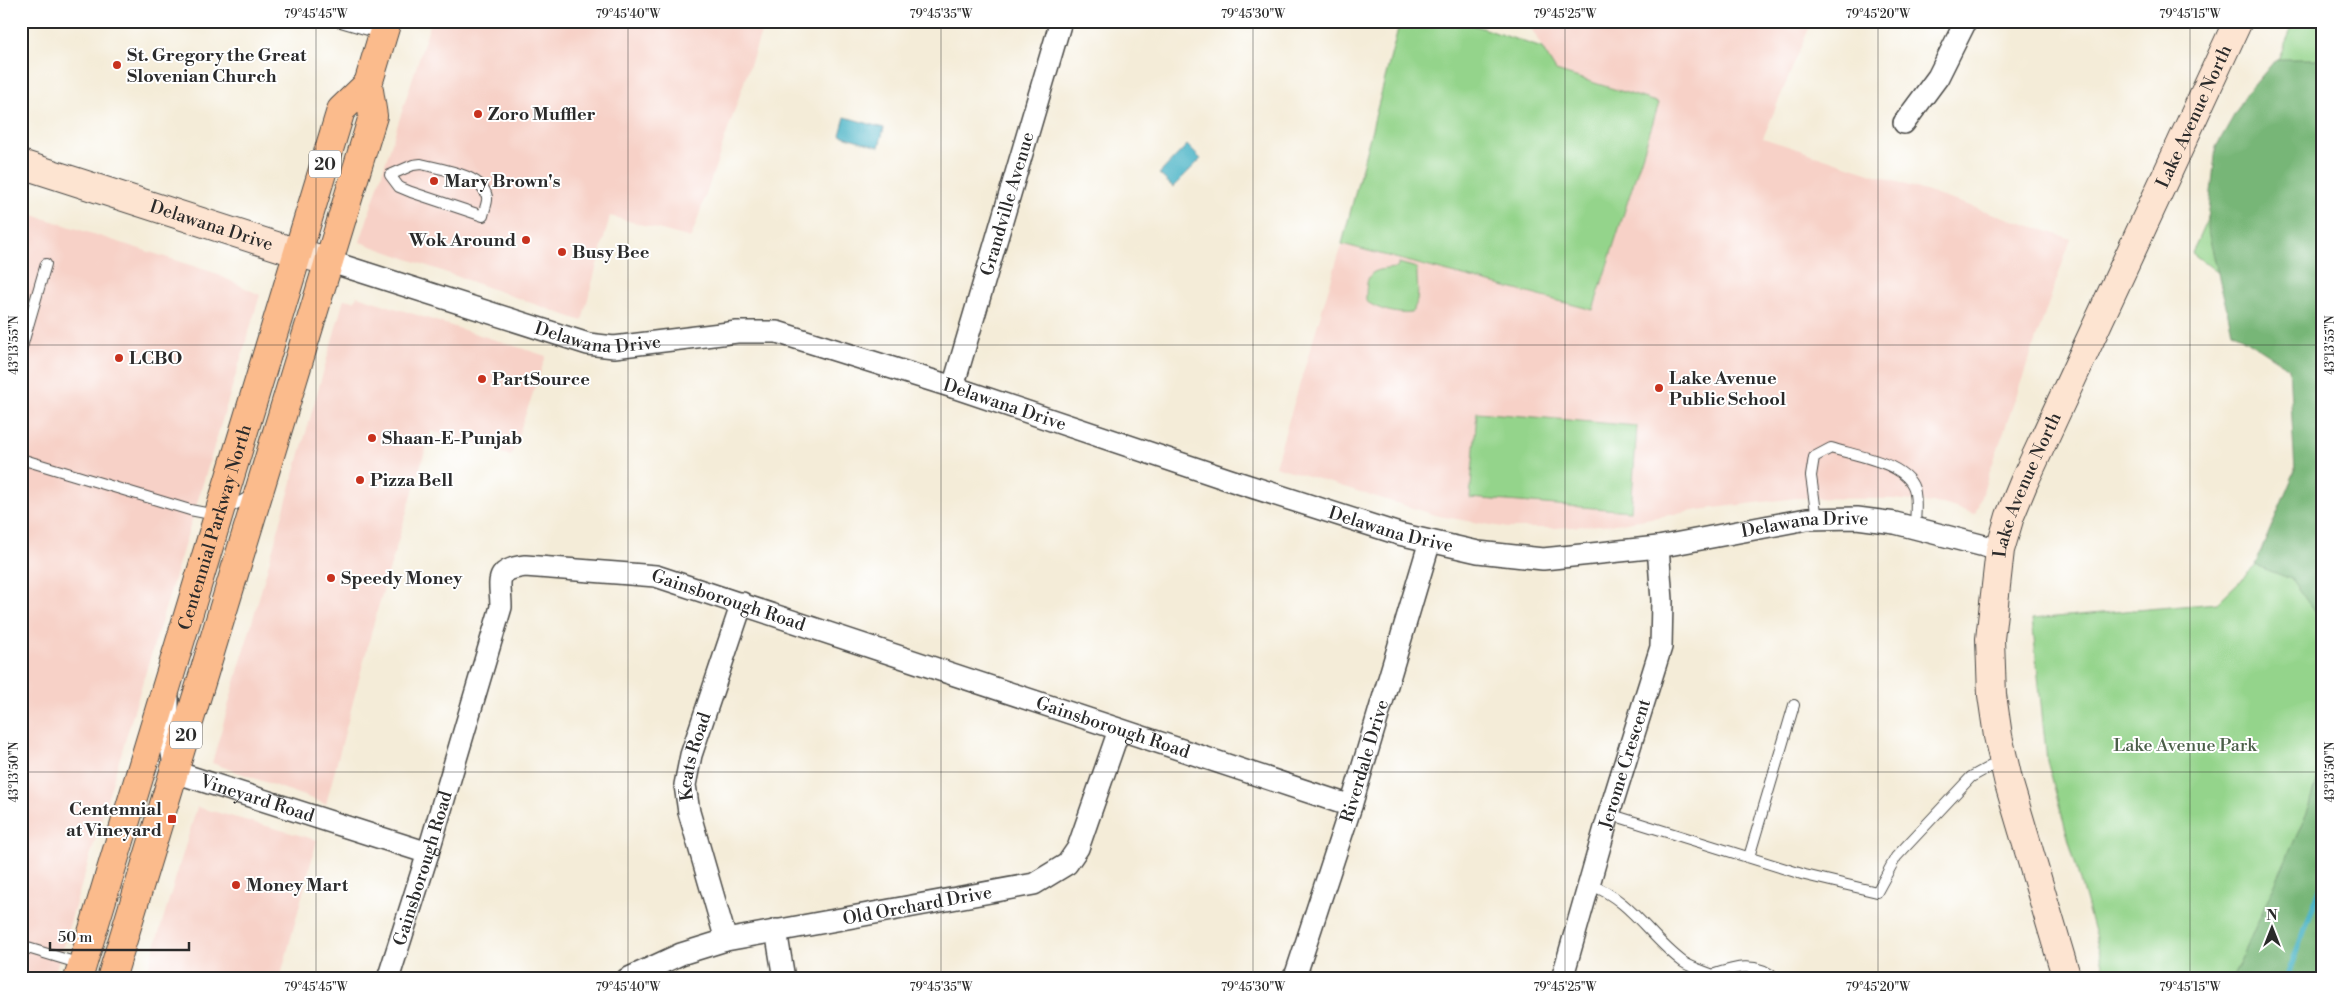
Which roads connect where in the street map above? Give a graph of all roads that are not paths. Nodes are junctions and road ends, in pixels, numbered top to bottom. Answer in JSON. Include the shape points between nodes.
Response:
{"nodes":[{"id":1,"x":337,"y":21,"type":"edge"},
{"id":2,"x":1061,"y":21,"type":"edge"},
{"id":3,"x":1966,"y":21,"type":"edge"},
{"id":4,"x":2238,"y":21,"type":"edge"},
{"id":5,"x":385,"y":28,"type":"edge"},
{"id":6,"x":368,"y":84,"type":"junction"},
{"id":7,"x":1904,"y":123,"type":"dead end"},
{"id":8,"x":21,"y":164,"type":"edge"},
{"id":9,"x":483,"y":216,"type":"joint"},
{"id":10,"x":298,"y":253,"type":"junction"},
{"id":11,"x":328,"y":261,"type":"junction"},
{"id":12,"x":46,"y":264,"type":"dead end"},
{"id":13,"x":21,"y":350,"type":"edge"},
{"id":14,"x":953,"y":387,"type":"junction"},
{"id":15,"x":21,"y":459,"type":"edge"},
{"id":16,"x":258,"y":491,"type":"junction"},
{"id":17,"x":216,"y":515,"type":"junction"},
{"id":18,"x":1816,"y":519,"type":"junction"},
{"id":19,"x":1915,"y":528,"type":"junction"},
{"id":20,"x":1430,"y":541,"type":"junction"},
{"id":21,"x":1658,"y":547,"type":"junction"},
{"id":22,"x":2000,"y":550,"type":"junction"},
{"id":23,"x":742,"y":603,"type":"junction"},
{"id":24,"x":167,"y":680,"type":"junction"},
{"id":25,"x":1794,"y":705,"type":"dead end"},
{"id":26,"x":1119,"y":730,"type":"junction"},
{"id":27,"x":2004,"y":760,"type":"junction"},
{"id":28,"x":175,"y":772,"type":"junction"},
{"id":29,"x":1351,"y":806,"type":"junction"},
{"id":30,"x":1609,"y":814,"type":"junction"},
{"id":31,"x":428,"y":853,"type":"junction"},
{"id":32,"x":1749,"y":857,"type":"junction"},
{"id":33,"x":1589,"y":884,"type":"junction"},
{"id":34,"x":776,"y":930,"type":"junction"},
{"id":35,"x":726,"y":940,"type":"junction"},
{"id":36,"x":21,"y":946,"type":"edge"},
{"id":37,"x":82,"y":974,"type":"edge"},
{"id":38,"x":1717,"y":977,"type":"edge"},
{"id":39,"x":111,"y":979,"type":"edge"},
{"id":40,"x":388,"y":979,"type":"edge"},
{"id":41,"x":627,"y":979,"type":"edge"},
{"id":42,"x":784,"y":979,"type":"edge"},
{"id":43,"x":1292,"y":979,"type":"edge"},
{"id":44,"x":1562,"y":979,"type":"edge"},
{"id":45,"x":1776,"y":979,"type":"edge"},
{"id":46,"x":2067,"y":979,"type":"edge"}],
"edges":[{"from":1,"to":5,"type":"lane"},
{"from":2,"to":14,"type":"street","name":"Grandville Avenue"},
{"from":3,"to":7,"type":"street","via":[[1938,77]]},
{"from":4,"to":22,"type":"street","name":"Lake Avenue North","via":[[2024,482]]},
{"from":5,"to":6,"type":"main road","name":"Centennial Parkway North","number":"20"},
{"from":6,"to":10,"type":"main road","name":"Centennial Parkway North","number":"20","via":[[341,110]]},
{"from":6,"to":11,"type":"main road","name":"Centennial Parkway North","number":"20","via":[[373,116]]},
{"from":8,"to":10,"type":"street","name":"Delawana Drive"},
{"from":9,"to":9,"type":"lane","via":[[487,198],[476,180],[420,164],[390,175],[399,187]]},
{"from":10,"to":11,"type":"street","name":"Delawana Drive"},
{"from":10,"to":17,"type":"main road","name":"Centennial Parkway North","number":"20"},
{"from":11,"to":14,"type":"street","name":"Delawana Drive","via":[[588,344],[614,347],[738,332],[777,332]]},
{"from":11,"to":16,"type":"main road","name":"Centennial Parkway North","number":"20"},
{"from":12,"to":13,"type":"lane"},
{"from":14,"to":20,"type":"street","name":"Delawana Drive","via":[[1230,480]]},
{"from":15,"to":17,"type":"lane"},
{"from":16,"to":17,"type":"lane"},
{"from":16,"to":28,"type":"main road","name":"Centennial Parkway North","number":"20"},
{"from":17,"to":24,"type":"main road","name":"Centennial Parkway North","number":"20"},
{"from":18,"to":19,"type":"street","name":"Delawana Drive","via":[[1857,518]]},
{"from":18,"to":19,"type":"lane","via":[[1811,476],[1814,457],[1831,448],[1893,467],[1909,477],[1915,492]]},
{"from":18,"to":21,"type":"street","name":"Delawana Drive"},
{"from":19,"to":22,"type":"street","name":"Delawana Drive"},
{"from":20,"to":21,"type":"street","name":"Delawana Drive","via":[[1478,552],[1543,559]]},
{"from":20,"to":29,"type":"street","name":"Riverdale Drive"},
{"from":21,"to":30,"type":"street","name":"Jerome Crescent","via":[[1661,647]]},
{"from":22,"to":27,"type":"street","name":"Lake Avenue North","via":[[1990,639],[1992,696]]},
{"from":23,"to":26,"type":"street","name":"Gainsborough Road"},
{"from":23,"to":31,"type":"street","name":"Gainsborough Road","via":[[656,576],[525,566],[510,568],[500,577],[501,607]]},
{"from":23,"to":35,"type":"street","name":"Keats Road","via":[[691,754],[685,785],[689,812]]},
{"from":24,"to":28,"type":"street","via":[[168,728]]},
{"from":24,"to":37,"type":"main road","name":"Centennial Parkway North","number":"20"},
{"from":25,"to":32,"type":"lane"},
{"from":26,"to":29,"type":"street","name":"Gainsborough Road"},
{"from":26,"to":34,"type":"street","name":"Old Orchard Drive","via":[[1078,848],[1067,864],[1049,876],[1034,884]]},
{"from":27,"to":32,"type":"lane","via":[[1971,777],[1896,857],[1877,892]]},
{"from":27,"to":46,"type":"street","name":"Lake Avenue North"},
{"from":28,"to":31,"type":"street","name":"Vineyard Road"},
{"from":28,"to":39,"type":"main road","name":"Centennial Parkway North","number":"20"},
{"from":29,"to":43,"type":"street","name":"Riverdale Drive"},
{"from":30,"to":32,"type":"lane"},
{"from":30,"to":33,"type":"street","name":"Jerome Crescent"},
{"from":31,"to":40,"type":"street","name":"Gainsborough Road"},
{"from":33,"to":38,"type":"lane","via":[[1620,900],[1682,961]]},
{"from":33,"to":44,"type":"street","name":"Jerome Crescent"},
{"from":34,"to":35,"type":"street","name":"Old Orchard Drive"},
{"from":34,"to":42,"type":"street"},
{"from":35,"to":41,"type":"street","name":"Old Orchard Drive","via":[[681,954]]},
{"from":36,"to":37,"type":"lane"},
{"from":38,"to":45,"type":"lane","via":[[1736,968],[1751,966],[1767,971]]}]}
